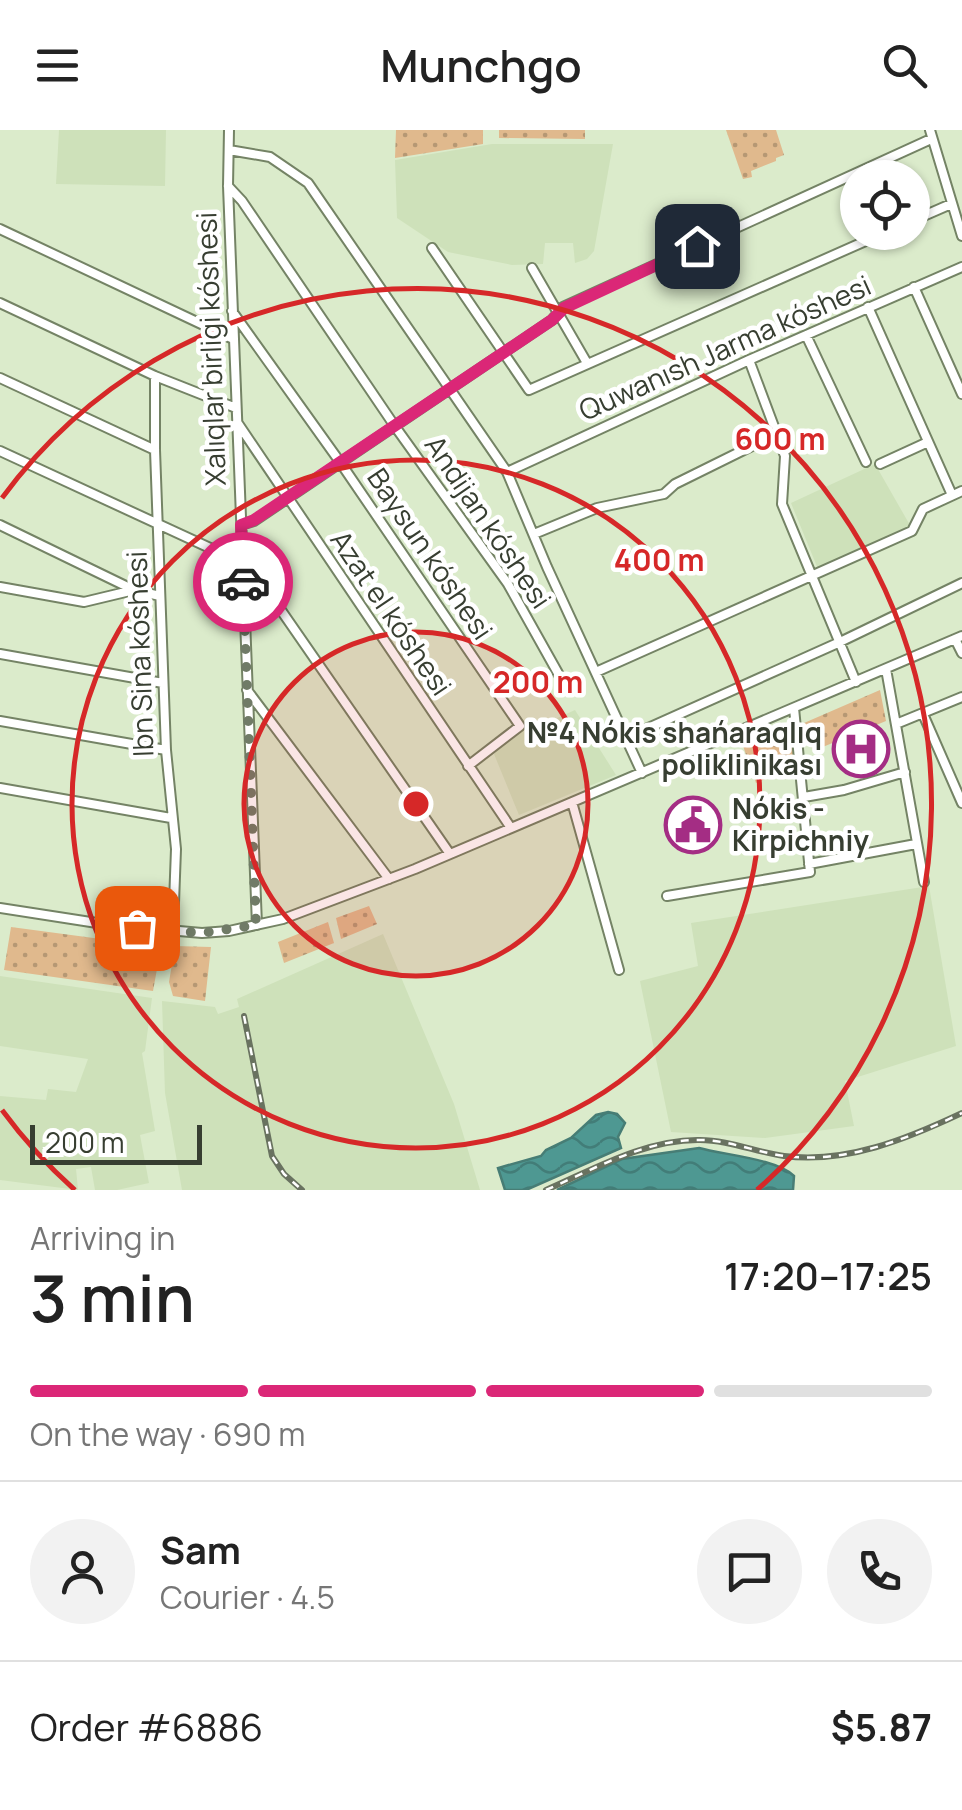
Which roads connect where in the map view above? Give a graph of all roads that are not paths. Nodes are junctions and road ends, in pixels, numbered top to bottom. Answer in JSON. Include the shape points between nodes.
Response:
{"nodes":[{"id":1,"x":229,"y":130,"type":"edge"},
{"id":2,"x":930,"y":134,"type":"edge"},
{"id":3,"x":228,"y":150,"type":"junction"},
{"id":4,"x":228,"y":186,"type":"junction"},
{"id":5,"x":962,"y":197,"type":"edge"},
{"id":6,"x":950,"y":200,"type":"junction"},
{"id":7,"x":930,"y":211,"type":"edge"},
{"id":8,"x":0,"y":229,"type":"edge"},
{"id":9,"x":962,"y":236,"type":"edge"},
{"id":10,"x":432,"y":248,"type":"dead end"},
{"id":11,"x":845,"y":250,"type":"edge"},
{"id":12,"x":962,"y":267,"type":"edge"},
{"id":13,"x":532,"y":268,"type":"dead end"},
{"id":14,"x":914,"y":287,"type":"junction"},
{"id":15,"x":0,"y":303,"type":"edge"},
{"id":16,"x":868,"y":308,"type":"junction"},
{"id":17,"x":232,"y":311,"type":"junction"},
{"id":18,"x":557,"y":313,"type":"junction"},
{"id":19,"x":806,"y":335,"type":"junction"},
{"id":20,"x":234,"y":338,"type":"junction"},
{"id":21,"x":503,"y":353,"type":"junction"},
{"id":22,"x":749,"y":360,"type":"junction"},
{"id":23,"x":587,"y":363,"type":"junction"},
{"id":24,"x":156,"y":376,"type":"junction"},
{"id":25,"x":0,"y":378,"type":"edge"},
{"id":26,"x":449,"y":390,"type":"junction"},
{"id":27,"x":962,"y":394,"type":"edge"},
{"id":28,"x":236,"y":408,"type":"junction"},
{"id":29,"x":236,"y":421,"type":"junction"},
{"id":30,"x":394,"y":425,"type":"junction"},
{"id":31,"x":778,"y":433,"type":"junction"},
{"id":32,"x":928,"y":442,"type":"junction"},
{"id":33,"x":155,"y":450,"type":"junction"},
{"id":34,"x":0,"y":451,"type":"edge"},
{"id":35,"x":340,"y":462,"type":"junction"},
{"id":36,"x":866,"y":462,"type":"dead end"},
{"id":37,"x":880,"y":464,"type":"dead end"},
{"id":38,"x":507,"y":472,"type":"junction"},
{"id":39,"x":962,"y":491,"type":"edge"},
{"id":40,"x":952,"y":495,"type":"junction"},
{"id":41,"x":286,"y":498,"type":"junction"},
{"id":42,"x":0,"y":525,"type":"edge"},
{"id":43,"x":158,"y":525,"type":"junction"},
{"id":44,"x":241,"y":525,"type":"junction"},
{"id":45,"x":534,"y":534,"type":"junction"},
{"id":46,"x":242,"y":554,"type":"junction"},
{"id":47,"x":812,"y":576,"type":"junction"},
{"id":48,"x":962,"y":583,"type":"edge"},
{"id":49,"x":0,"y":587,"type":"edge"},
{"id":50,"x":134,"y":590,"type":"junction"},
{"id":51,"x":160,"y":596,"type":"junction"},
{"id":52,"x":959,"y":638,"type":"edge"},
{"id":53,"x":840,"y":642,"type":"junction"},
{"id":54,"x":962,"y":653,"type":"edge"},
{"id":55,"x":0,"y":654,"type":"edge"},
{"id":56,"x":886,"y":670,"type":"junction"},
{"id":57,"x":596,"y":672,"type":"junction"},
{"id":58,"x":856,"y":682,"type":"junction"},
{"id":59,"x":163,"y":683,"type":"junction"},
{"id":60,"x":248,"y":690,"type":"junction"},
{"id":61,"x":568,"y":691,"type":"dead end"},
{"id":62,"x":962,"y":697,"type":"edge"},
{"id":63,"x":794,"y":708,"type":"junction"},
{"id":64,"x":923,"y":714,"type":"junction"},
{"id":65,"x":0,"y":721,"type":"edge"},
{"id":66,"x":896,"y":724,"type":"junction"},
{"id":67,"x":626,"y":738,"type":"junction"},
{"id":68,"x":166,"y":750,"type":"junction"},
{"id":69,"x":468,"y":766,"type":"junction"},
{"id":70,"x":905,"y":772,"type":"junction"},
{"id":71,"x":642,"y":773,"type":"junction"},
{"id":72,"x":0,"y":788,"type":"edge"},
{"id":73,"x":804,"y":797,"type":"junction"},
{"id":74,"x":572,"y":802,"type":"junction"},
{"id":75,"x":962,"y":803,"type":"edge"},
{"id":76,"x":171,"y":818,"type":"junction"},
{"id":77,"x":511,"y":828,"type":"junction"},
{"id":78,"x":916,"y":844,"type":"junction"},
{"id":79,"x":450,"y":854,"type":"junction"},
{"id":80,"x":810,"y":868,"type":"junction"},
{"id":81,"x":389,"y":879,"type":"junction"},
{"id":82,"x":924,"y":882,"type":"dead end"},
{"id":83,"x":667,"y":896,"type":"dead end"},
{"id":84,"x":0,"y":908,"type":"edge"},
{"id":85,"x":256,"y":925,"type":"junction"},
{"id":86,"x":173,"y":930,"type":"junction"},
{"id":87,"x":619,"y":970,"type":"dead end"}],
"edges":[{"from":1,"to":3,"type":"street","name":"Xalıqlar birligi kóshesi"},
{"from":2,"to":6,"type":"street"},
{"from":2,"to":18,"type":"street"},
{"from":3,"to":4,"type":"street","name":"Xalıqlar birligi kóshesi"},
{"from":3,"to":26,"type":"street","via":[[270,157],[308,183]]},
{"from":4,"to":17,"type":"street","name":"Xalıqlar birligi kóshesi"},
{"from":4,"to":30,"type":"street","name":"Andijan kóshesi"},
{"from":5,"to":6,"type":"street"},
{"from":6,"to":7,"type":"street"},
{"from":6,"to":9,"type":"street"},
{"from":8,"to":20,"type":"street"},
{"from":10,"to":21,"type":"street"},
{"from":11,"to":23,"type":"street"},
{"from":12,"to":14,"type":"street","name":"Quwanısh Jarma kóshesi"},
{"from":13,"to":18,"type":"street"},
{"from":14,"to":16,"type":"street","name":"Quwanısh Jarma kóshesi"},
{"from":14,"to":27,"type":"street"},
{"from":15,"to":24,"type":"street"},
{"from":16,"to":19,"type":"street","name":"Quwanısh Jarma kóshesi"},
{"from":16,"to":32,"type":"street"},
{"from":17,"to":20,"type":"street","name":"Xalıqlar birligi kóshesi"},
{"from":17,"to":35,"type":"street","name":"Baysun kóshesi"},
{"from":18,"to":21,"type":"street"},
{"from":18,"to":23,"type":"street"},
{"from":19,"to":22,"type":"street","name":"Quwanısh Jarma kóshesi"},
{"from":19,"to":36,"type":"street"},
{"from":20,"to":28,"type":"street","name":"Xalıqlar birligi kóshesi"},
{"from":21,"to":23,"type":"street","via":[[530,390]]},
{"from":21,"to":26,"type":"street"},
{"from":22,"to":31,"type":"street"},
{"from":22,"to":38,"type":"street","name":"Quwanısh Jarma kóshesi"},
{"from":24,"to":28,"type":"street"},
{"from":24,"to":33,"type":"street","name":"Ibn Sina kóshesi"},
{"from":25,"to":33,"type":"street"},
{"from":26,"to":30,"type":"street"},
{"from":26,"to":38,"type":"street"},
{"from":28,"to":29,"type":"street","name":"Xalıqlar birligi kóshesi"},
{"from":29,"to":41,"type":"street","name":"Azat el kóshesi"},
{"from":29,"to":44,"type":"street","name":"Xalıqlar birligi kóshesi"},
{"from":30,"to":35,"type":"street"},
{"from":30,"to":61,"type":"street","name":"Andijan kóshesi","via":[[508,584]]},
{"from":31,"to":45,"type":"street","via":[[664,494],[597,508]]},
{"from":31,"to":47,"type":"street","via":[[786,467],[782,504]]},
{"from":32,"to":37,"type":"street"},
{"from":32,"to":40,"type":"street"},
{"from":33,"to":43,"type":"street","name":"Ibn Sina kóshesi"},
{"from":34,"to":43,"type":"street"},
{"from":35,"to":41,"type":"street"},
{"from":35,"to":69,"type":"street","name":"Baysun kóshesi","via":[[520,726]]},
{"from":38,"to":45,"type":"street"},
{"from":39,"to":40,"type":"street"},
{"from":40,"to":47,"type":"street","via":[[923,509],[912,531]]},
{"from":41,"to":44,"type":"street"},
{"from":41,"to":69,"type":"street","name":"Azat el kóshesi"},
{"from":42,"to":50,"type":"street"},
{"from":43,"to":46,"type":"street","via":[[223,554]]},
{"from":43,"to":51,"type":"street","name":"Ibn Sina kóshesi"},
{"from":44,"to":46,"type":"street","name":"Xalıqlar birligi kóshesi"},
{"from":45,"to":57,"type":"street"},
{"from":46,"to":60,"type":"street","name":"Xalıqlar birligi kóshesi"},
{"from":46,"to":79,"type":"street"},
{"from":47,"to":53,"type":"street"},
{"from":47,"to":57,"type":"street"},
{"from":48,"to":53,"type":"street"},
{"from":49,"to":50,"type":"street","via":[[84,602]]},
{"from":50,"to":51,"type":"street"},
{"from":51,"to":59,"type":"street","name":"Ibn Sina kóshesi"},
{"from":52,"to":54,"type":"street"},
{"from":52,"to":56,"type":"street"},
{"from":53,"to":58,"type":"street"},
{"from":53,"to":67,"type":"street"},
{"from":55,"to":59,"type":"street"},
{"from":56,"to":58,"type":"street"},
{"from":56,"to":66,"type":"street"},
{"from":57,"to":67,"type":"street"},
{"from":58,"to":63,"type":"street"},
{"from":59,"to":68,"type":"street","name":"Ibn Sina kóshesi"},
{"from":60,"to":81,"type":"street"},
{"from":60,"to":85,"type":"street","name":"Xalıqlar birligi kóshesi"},
{"from":62,"to":64,"type":"street"},
{"from":63,"to":71,"type":"street"},
{"from":63,"to":73,"type":"street"},
{"from":64,"to":66,"type":"street"},
{"from":64,"to":75,"type":"street"},
{"from":65,"to":68,"type":"street"},
{"from":66,"to":70,"type":"street"},
{"from":67,"to":71,"type":"street"},
{"from":68,"to":76,"type":"street","name":"Ibn Sina kóshesi"},
{"from":69,"to":77,"type":"street","name":"Azat el kóshesi"},
{"from":70,"to":73,"type":"street"},
{"from":70,"to":78,"type":"street"},
{"from":71,"to":74,"type":"street"},
{"from":72,"to":76,"type":"street"},
{"from":73,"to":80,"type":"street"},
{"from":74,"to":77,"type":"street"},
{"from":74,"to":87,"type":"street"},
{"from":76,"to":86,"type":"street","name":"Ibn Sina kóshesi"},
{"from":77,"to":79,"type":"street"},
{"from":78,"to":80,"type":"street"},
{"from":78,"to":82,"type":"street"},
{"from":79,"to":81,"type":"street"},
{"from":80,"to":83,"type":"street"},
{"from":81,"to":85,"type":"street"},
{"from":84,"to":86,"type":"street"},
{"from":85,"to":86,"type":"street"}]}
